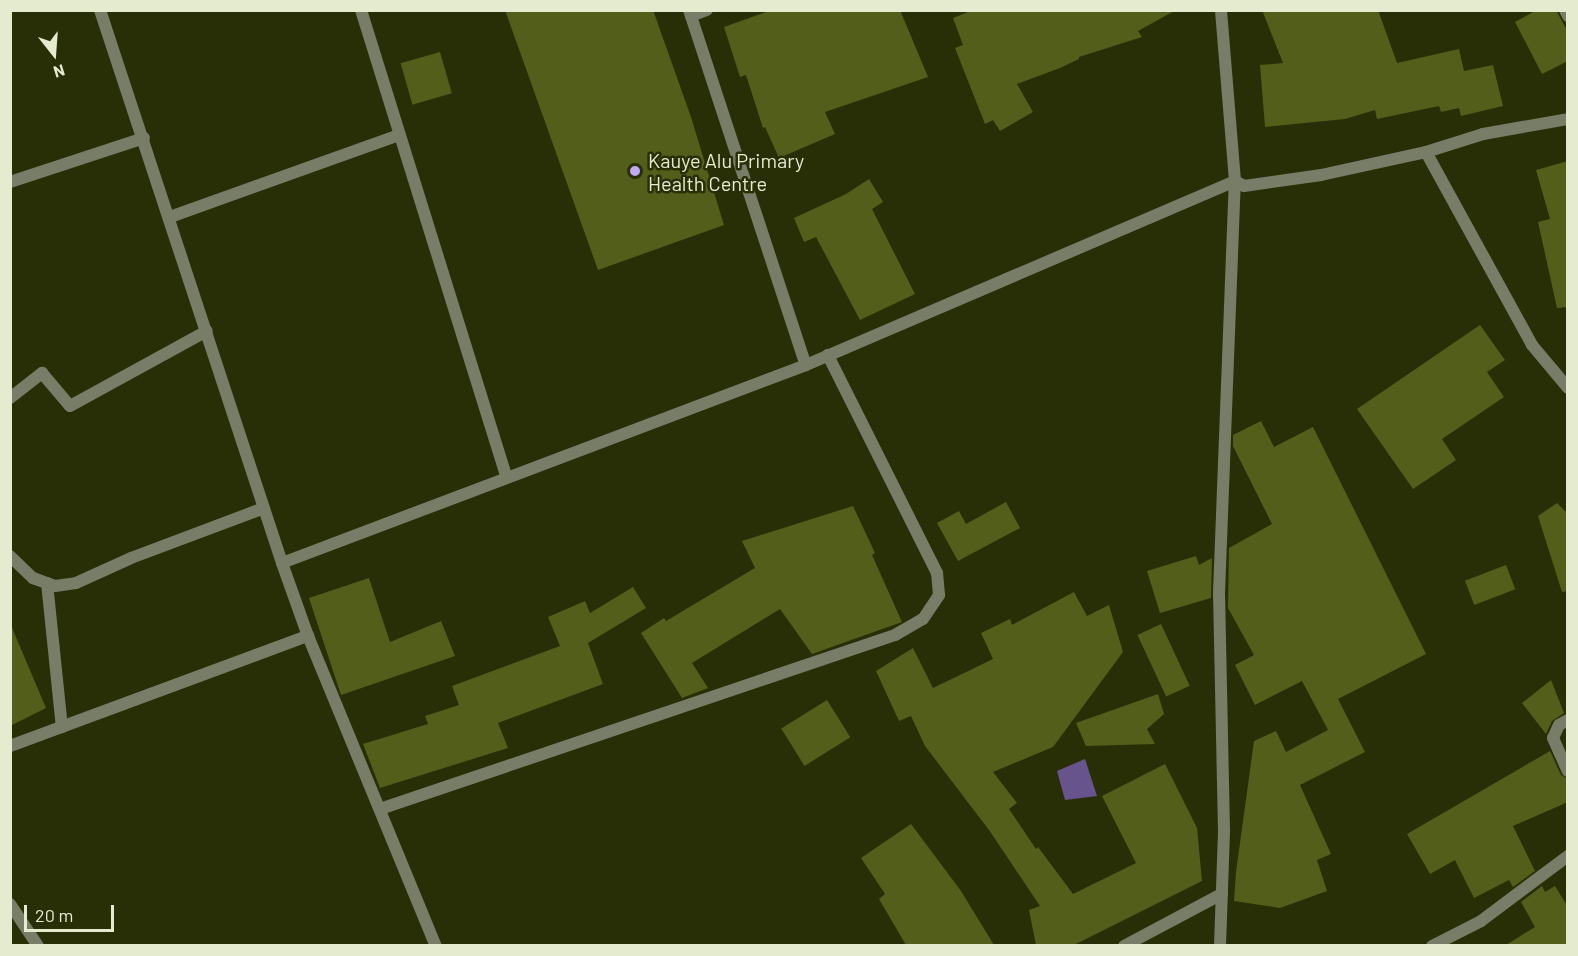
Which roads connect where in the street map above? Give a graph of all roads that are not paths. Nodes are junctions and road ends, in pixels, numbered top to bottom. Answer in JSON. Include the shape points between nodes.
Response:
{"nodes":[{"id":1,"x":100,"y":10,"type":"edge"},
{"id":2,"x":361,"y":10,"type":"edge"},
{"id":3,"x":707,"y":10,"type":"edge"},
{"id":4,"x":1221,"y":10,"type":"edge"},
{"id":5,"x":1565,"y":10,"type":"edge"},
{"id":6,"x":690,"y":13,"type":"edge"},
{"id":7,"x":1568,"y":16,"type":"edge"},
{"id":8,"x":1568,"y":119,"type":"edge"},
{"id":9,"x":399,"y":135,"type":"junction"},
{"id":10,"x":144,"y":138,"type":"junction"},
{"id":11,"x":1426,"y":152,"type":"junction"},
{"id":12,"x":1235,"y":181,"type":"junction"},
{"id":13,"x":10,"y":182,"type":"edge"},
{"id":14,"x":170,"y":217,"type":"junction"},
{"id":15,"x":207,"y":331,"type":"junction"},
{"id":16,"x":828,"y":356,"type":"junction"},
{"id":17,"x":806,"y":365,"type":"junction"},
{"id":18,"x":1568,"y":388,"type":"edge"},
{"id":19,"x":10,"y":398,"type":"edge"},
{"id":20,"x":507,"y":478,"type":"junction"},
{"id":21,"x":264,"y":508,"type":"junction"},
{"id":22,"x":10,"y":556,"type":"edge"},
{"id":23,"x":282,"y":563,"type":"junction"},
{"id":24,"x":47,"y":583,"type":"junction"},
{"id":25,"x":308,"y":636,"type":"junction"},
{"id":26,"x":1568,"y":720,"type":"edge"},
{"id":27,"x":62,"y":727,"type":"junction"},
{"id":28,"x":10,"y":746,"type":"edge"},
{"id":29,"x":1568,"y":771,"type":"edge"},
{"id":30,"x":380,"y":809,"type":"junction"},
{"id":31,"x":1568,"y":856,"type":"edge"},
{"id":32,"x":1222,"y":894,"type":"junction"},
{"id":33,"x":10,"y":904,"type":"edge"},
{"id":34,"x":38,"y":945,"type":"edge"},
{"id":35,"x":436,"y":945,"type":"edge"},
{"id":36,"x":1124,"y":945,"type":"edge"},
{"id":37,"x":1220,"y":945,"type":"edge"},
{"id":38,"x":1432,"y":945,"type":"edge"}],
"edges":[{"from":1,"to":10,"type":"street"},
{"from":2,"to":9,"type":"street"},
{"from":3,"to":6,"type":"street"},
{"from":4,"to":12,"type":"street"},
{"from":5,"to":7,"type":"street"},
{"from":6,"to":17,"type":"street"},
{"from":8,"to":11,"type":"street","via":[[1483,134]]},
{"from":9,"to":14,"type":"street"},
{"from":9,"to":20,"type":"street"},
{"from":10,"to":13,"type":"street"},
{"from":10,"to":14,"type":"street"},
{"from":11,"to":12,"type":"street","via":[[1321,175],[1244,186]]},
{"from":11,"to":18,"type":"street","via":[[1532,345]]},
{"from":12,"to":16,"type":"street"},
{"from":12,"to":32,"type":"street","via":[[1220,593]]},
{"from":14,"to":15,"type":"street"},
{"from":15,"to":19,"type":"street","via":[[70,406],[42,374]]},
{"from":15,"to":21,"type":"street"},
{"from":16,"to":17,"type":"street"},
{"from":16,"to":30,"type":"street","via":[[937,573],[939,595],[924,619],[884,638]]},
{"from":17,"to":20,"type":"street"},
{"from":20,"to":23,"type":"street"},
{"from":21,"to":23,"type":"street"},
{"from":21,"to":24,"type":"street","via":[[76,583]]},
{"from":22,"to":24,"type":"street","via":[[33,578]]},
{"from":23,"to":25,"type":"street"},
{"from":24,"to":27,"type":"street"},
{"from":25,"to":27,"type":"street"},
{"from":25,"to":30,"type":"street"},
{"from":26,"to":29,"type":"street","via":[[1559,725],[1553,738]]},
{"from":27,"to":28,"type":"street"},
{"from":30,"to":35,"type":"street"},
{"from":31,"to":38,"type":"street","via":[[1481,921]]},
{"from":32,"to":36,"type":"street"},
{"from":32,"to":37,"type":"street"},
{"from":33,"to":34,"type":"street"}]}
